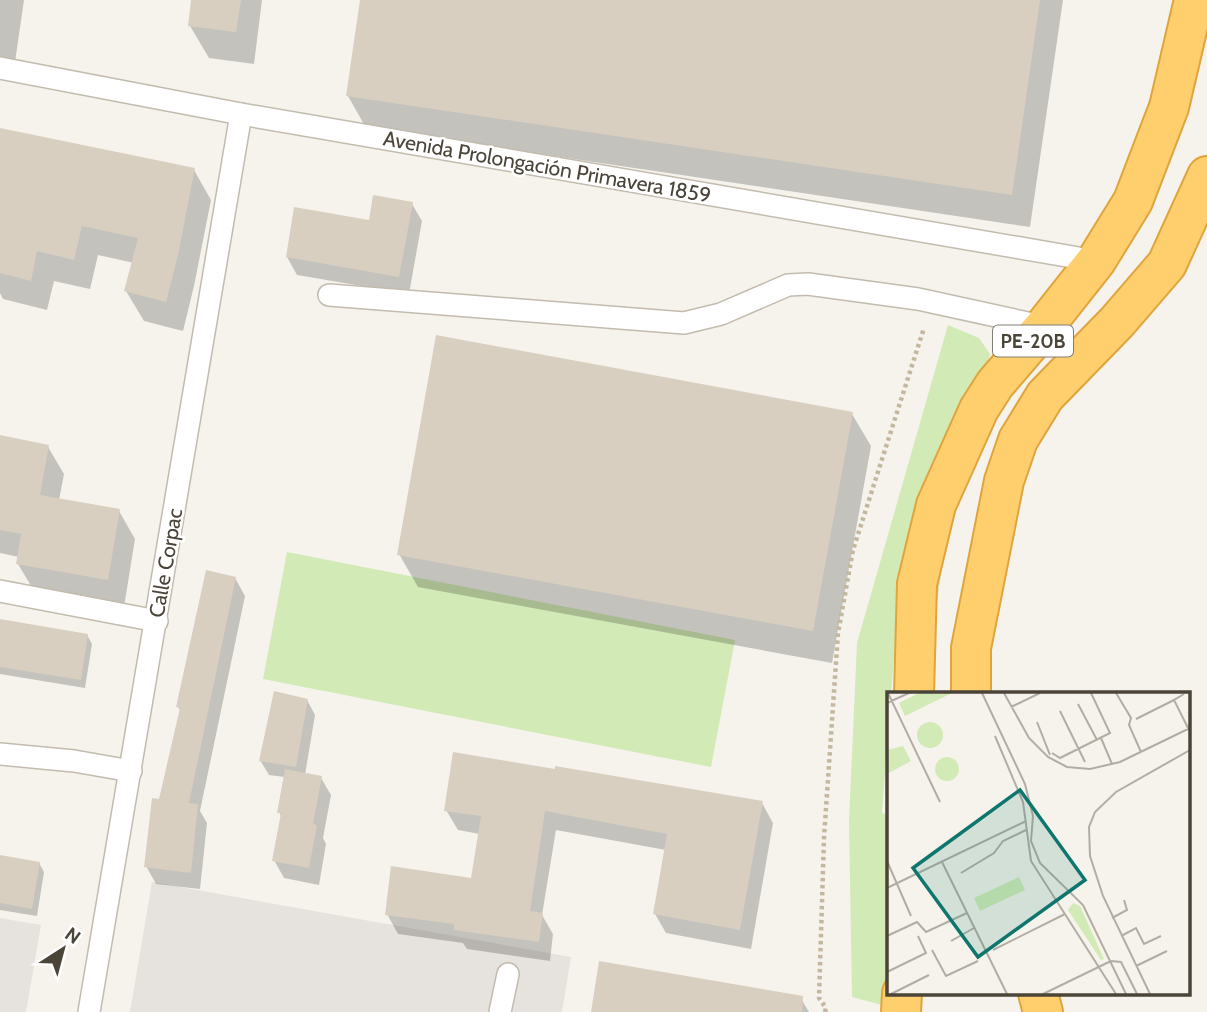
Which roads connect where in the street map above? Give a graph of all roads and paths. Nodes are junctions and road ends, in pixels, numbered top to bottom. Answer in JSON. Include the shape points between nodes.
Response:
{"nodes":[{"id":1,"x":1194,"y":0,"type":"edge"},
{"id":2,"x":0,"y":68,"type":"edge"},
{"id":3,"x":241,"y":114,"type":"junction"},
{"id":4,"x":1207,"y":176,"type":"edge"},
{"id":5,"x":1096,"y":261,"type":"junction"},
{"id":6,"x":328,"y":295,"type":"dead end"},
{"id":7,"x":933,"y":302,"type":"junction"},
{"id":8,"x":1043,"y":328,"type":"junction"},
{"id":9,"x":0,"y":591,"type":"edge"},
{"id":10,"x":157,"y":621,"type":"junction"},
{"id":11,"x":914,"y":692,"type":"edge"},
{"id":12,"x":971,"y":692,"type":"edge"},
{"id":13,"x":0,"y":754,"type":"edge"},
{"id":14,"x":131,"y":771,"type":"junction"},
{"id":15,"x":508,"y":974,"type":"dead end"},
{"id":16,"x":1039,"y":995,"type":"edge"},
{"id":17,"x":89,"y":1012,"type":"edge"},
{"id":18,"x":500,"y":1012,"type":"edge"},
{"id":19,"x":825,"y":1012,"type":"edge"},
{"id":20,"x":1043,"y":1012,"type":"edge"}],
"edges":[{"from":1,"to":5,"type":"highway","number":"PE-20B","via":[[1169,107],[1133,201]]},
{"from":2,"to":3,"type":"lane","name":"Avenida Prolongación Primavera 1859"},
{"from":3,"to":5,"type":"lane","name":"Avenida Prolongación Primavera 1859"},
{"from":3,"to":10,"type":"lane","name":"Calle Corpac"},
{"from":4,"to":12,"type":"highway","number":"PE-20B","via":[[1167,264],[1045,396],[1018,440],[1004,481],[971,648]]},
{"from":5,"to":8,"type":"highway","number":"PE-20B"},
{"from":6,"to":7,"type":"lane","via":[[684,323],[721,314],[788,285],[832,286]]},
{"from":7,"to":8,"type":"lane"},
{"from":7,"to":19,"type":"path","via":[[852,550],[838,633],[823,851],[819,998]]},
{"from":8,"to":11,"type":"highway","number":"PE-20B","via":[[979,409],[936,505],[917,583]]},
{"from":9,"to":10,"type":"lane"},
{"from":10,"to":14,"type":"lane","name":"Calle Corpac"},
{"from":13,"to":14,"type":"lane"},
{"from":14,"to":17,"type":"lane","name":"Calle Corpac"},
{"from":15,"to":18,"type":"lane"},
{"from":16,"to":20,"type":"highway"}]}
